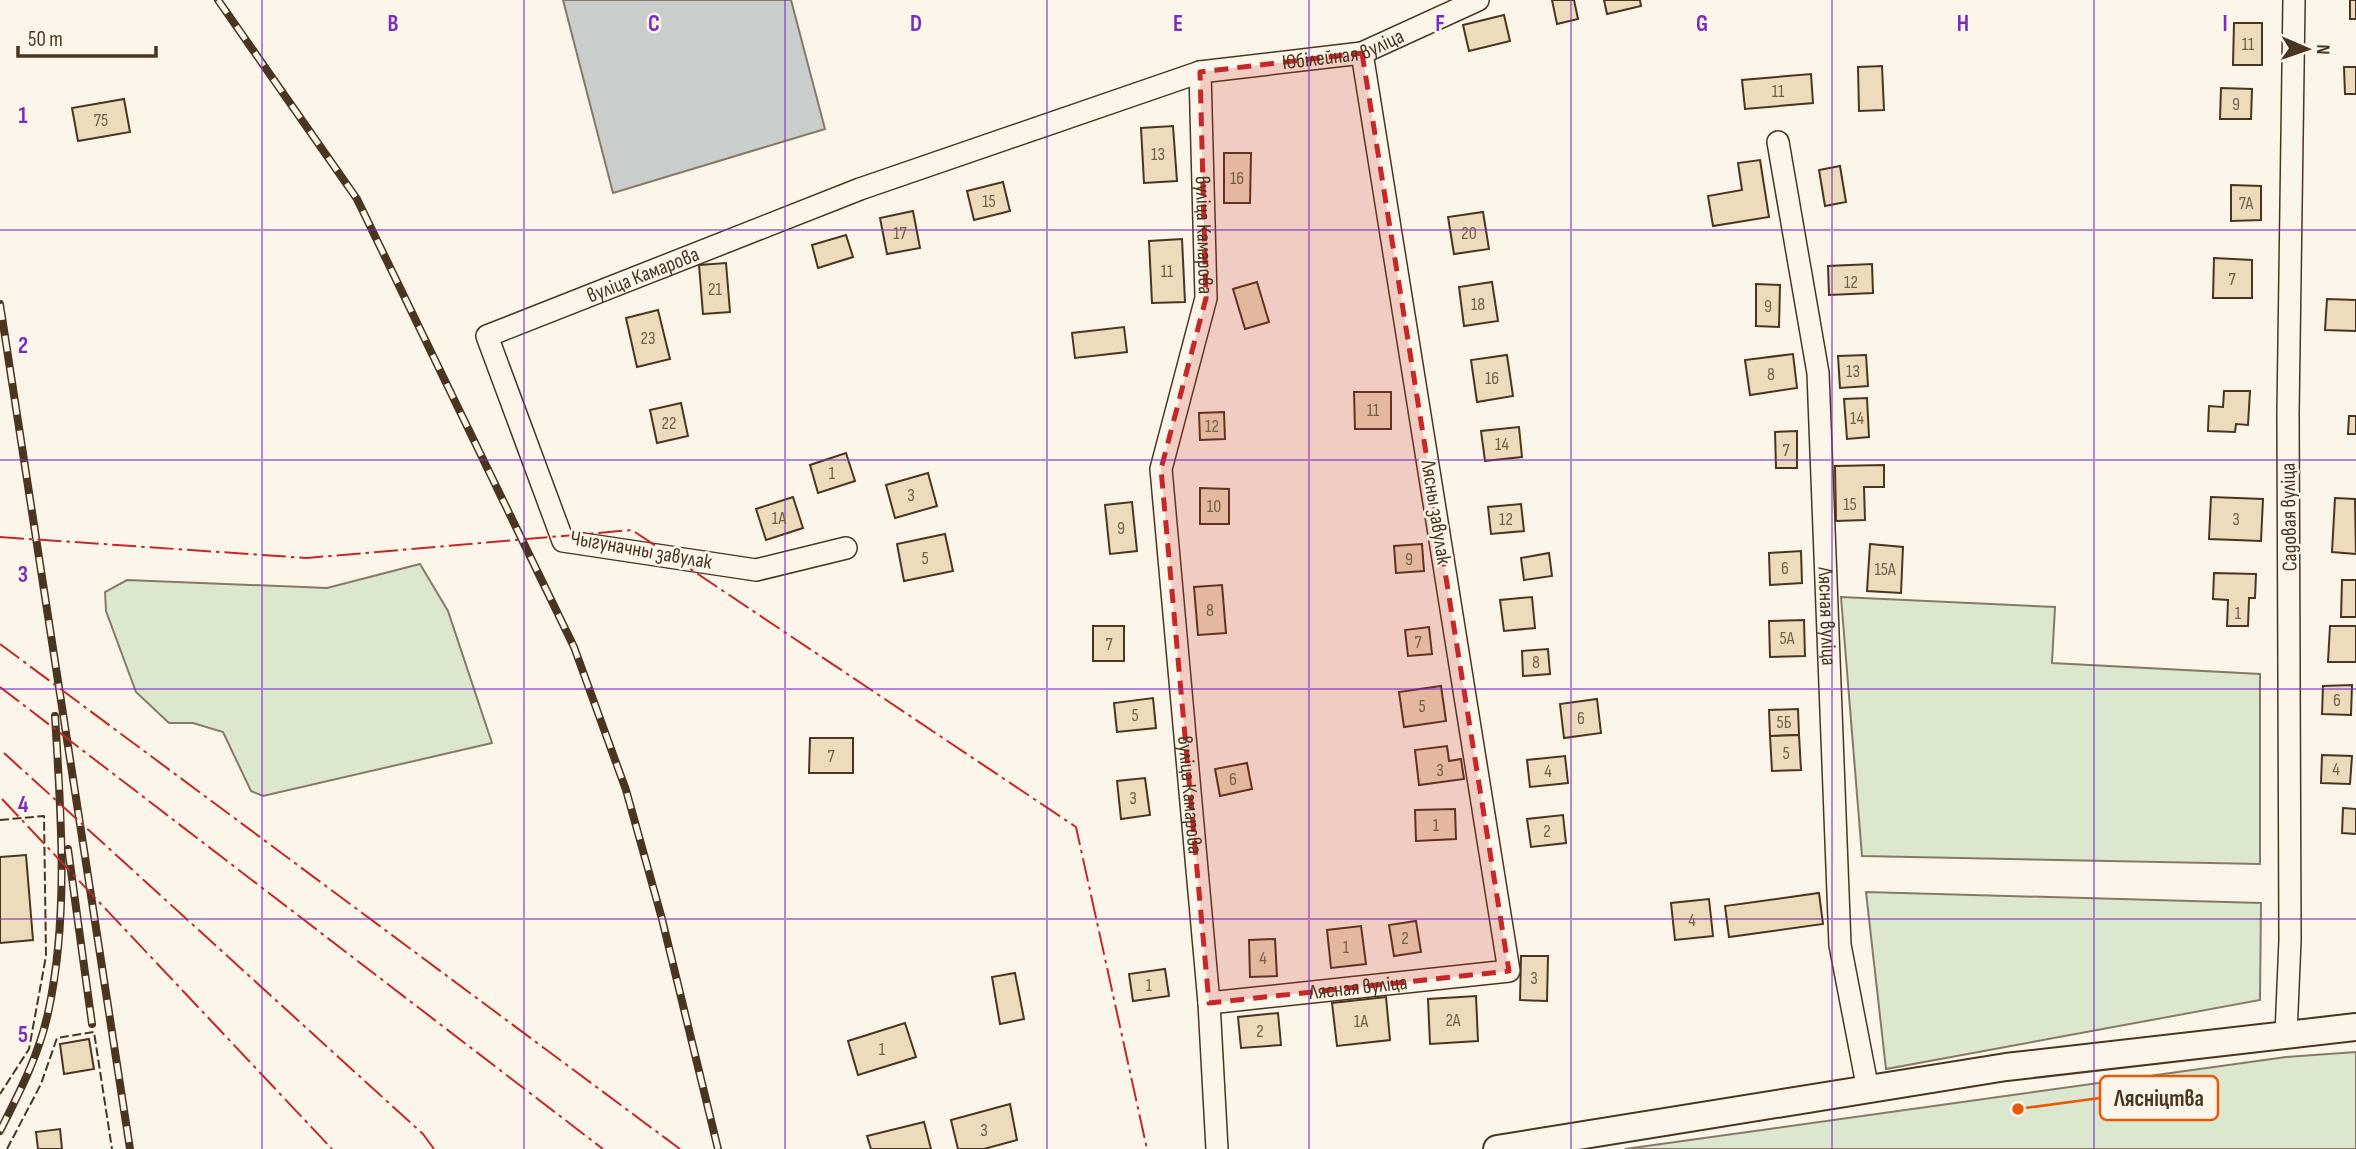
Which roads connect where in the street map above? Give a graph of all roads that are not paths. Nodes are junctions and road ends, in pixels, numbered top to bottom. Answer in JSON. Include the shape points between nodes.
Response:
{"nodes":[{"id":1,"x":1478,"y":0,"type":"edge"},
{"id":2,"x":2294,"y":0,"type":"edge"},
{"id":3,"x":1362,"y":53,"type":"junction"},
{"id":4,"x":1200,"y":72,"type":"junction"},
{"id":5,"x":1778,"y":142,"type":"dead end"},
{"id":6,"x":487,"y":336,"type":"joint"},
{"id":7,"x":846,"y":548,"type":"dead end"},
{"id":8,"x":1509,"y":971,"type":"joint"},
{"id":9,"x":1209,"y":1003,"type":"junction"},
{"id":10,"x":2356,"y":1027,"type":"edge"},
{"id":11,"x":2286,"y":1034,"type":"junction"},
{"id":12,"x":1868,"y":1090,"type":"junction"},
{"id":13,"x":1217,"y":1149,"type":"edge"},
{"id":14,"x":1497,"y":1149,"type":"edge"}],
"edges":[{"from":1,"to":3,"type":"street","name":"Юбілейная вуліца"},
{"from":2,"to":11,"type":"street","name":"Садовая вуліца"},
{"from":3,"to":4,"type":"street","name":"Юбілейная вуліца"},
{"from":3,"to":8,"type":"street","name":"Лясны завулак"},
{"from":4,"to":6,"type":"street","name":"вуліца Камарова","via":[[860,189]]},
{"from":4,"to":9,"type":"street","name":"вуліца Камарова","via":[[1206,298],[1161,469]]},
{"from":5,"to":12,"type":"street","name":"Лясная вуліца","via":[[1818,373],[1840,945]]},
{"from":6,"to":7,"type":"street","name":"Чыгуначны завулак","via":[[563,541],[756,570]]},
{"from":8,"to":9,"type":"street","name":"Лясная вуліца"},
{"from":9,"to":13,"type":"street","name":"вуліца Камарова"},
{"from":10,"to":11,"type":"main road"},
{"from":11,"to":12,"type":"main road"},
{"from":12,"to":14,"type":"main road"}]}
